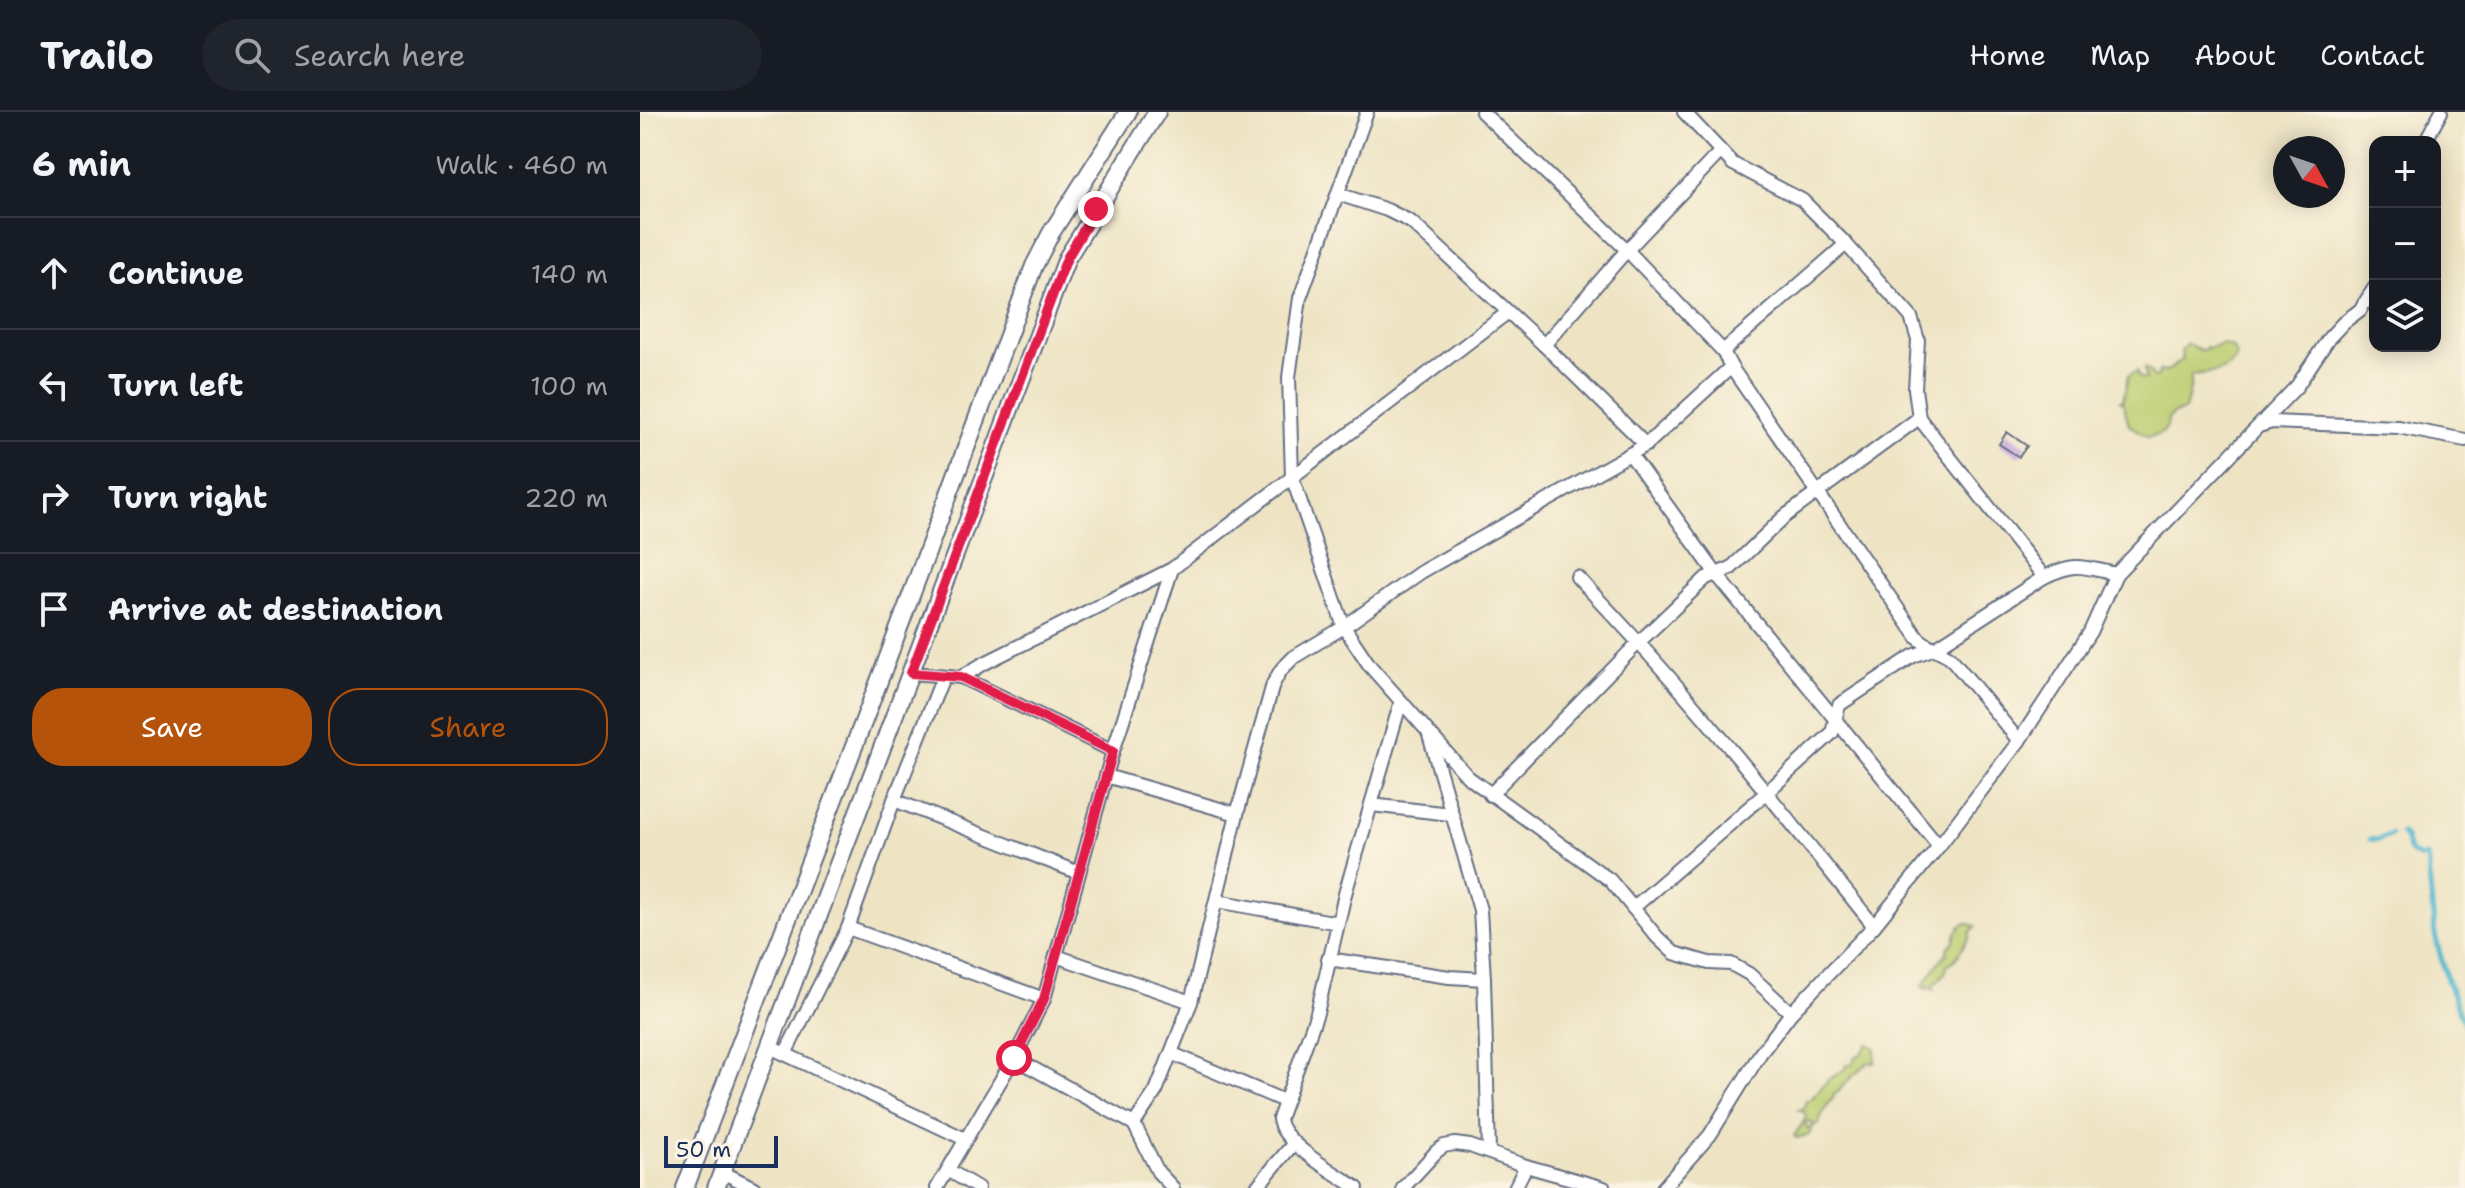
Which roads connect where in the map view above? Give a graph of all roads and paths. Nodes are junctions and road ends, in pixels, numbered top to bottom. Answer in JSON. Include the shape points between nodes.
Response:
{"nodes":[{"id":1,"x":1128,"y":112,"type":"edge"},
{"id":2,"x":1157,"y":112,"type":"edge"},
{"id":3,"x":1367,"y":112,"type":"edge"},
{"id":4,"x":1482,"y":112,"type":"edge"},
{"id":5,"x":1684,"y":112,"type":"edge"},
{"id":6,"x":2441,"y":112,"type":"edge"},
{"id":7,"x":2428,"y":136,"type":"edge"},
{"id":8,"x":1720,"y":152,"type":"junction"},
{"id":9,"x":1338,"y":194,"type":"junction"},
{"id":10,"x":1846,"y":244,"type":"junction"},
{"id":11,"x":1627,"y":250,"type":"junction"},
{"id":12,"x":2369,"y":299,"type":"edge"},
{"id":13,"x":1507,"y":313,"type":"junction"},
{"id":14,"x":1544,"y":345,"type":"junction"},
{"id":15,"x":1723,"y":351,"type":"junction"},
{"id":16,"x":1731,"y":367,"type":"junction"},
{"id":17,"x":1919,"y":418,"type":"junction"},
{"id":18,"x":2260,"y":426,"type":"junction"},
{"id":19,"x":2465,"y":440,"type":"edge"},
{"id":20,"x":1646,"y":445,"type":"junction"},
{"id":21,"x":1630,"y":454,"type":"junction"},
{"id":22,"x":963,"y":458,"type":"junction"},
{"id":23,"x":988,"y":468,"type":"junction"},
{"id":24,"x":1292,"y":477,"type":"junction"},
{"id":25,"x":1817,"y":492,"type":"junction"},
{"id":26,"x":1172,"y":569,"type":"junction"},
{"id":27,"x":2116,"y":574,"type":"junction"},
{"id":28,"x":1717,"y":575,"type":"junction"},
{"id":29,"x":1577,"y":577,"type":"dead end"},
{"id":30,"x":2044,"y":577,"type":"junction"},
{"id":31,"x":1344,"y":627,"type":"junction"},
{"id":32,"x":1638,"y":643,"type":"junction"},
{"id":33,"x":1935,"y":648,"type":"junction"},
{"id":34,"x":911,"y":673,"type":"junction"},
{"id":35,"x":943,"y":677,"type":"junction"},
{"id":36,"x":961,"y":677,"type":"junction"},
{"id":37,"x":1401,"y":701,"type":"junction"},
{"id":38,"x":1835,"y":720,"type":"junction"},
{"id":39,"x":1428,"y":732,"type":"junction"},
{"id":40,"x":2019,"y":741,"type":"junction"},
{"id":41,"x":1113,"y":751,"type":"junction"},
{"id":42,"x":1106,"y":776,"type":"junction"},
{"id":43,"x":1767,"y":792,"type":"junction"},
{"id":44,"x":1490,"y":795,"type":"junction"},
{"id":45,"x":894,"y":800,"type":"junction"},
{"id":46,"x":1371,"y":805,"type":"junction"},
{"id":47,"x":1237,"y":814,"type":"junction"},
{"id":48,"x":1450,"y":814,"type":"junction"},
{"id":49,"x":1939,"y":846,"type":"junction"},
{"id":50,"x":1079,"y":873,"type":"junction"},
{"id":51,"x":1217,"y":901,"type":"junction"},
{"id":52,"x":1633,"y":908,"type":"junction"},
{"id":53,"x":1338,"y":923,"type":"junction"},
{"id":54,"x":1874,"y":926,"type":"junction"},
{"id":55,"x":848,"y":928,"type":"junction"},
{"id":56,"x":1056,"y":956,"type":"junction"},
{"id":57,"x":1328,"y":959,"type":"junction"},
{"id":58,"x":1484,"y":979,"type":"junction"},
{"id":59,"x":1044,"y":999,"type":"junction"},
{"id":60,"x":1191,"y":1002,"type":"junction"},
{"id":61,"x":1791,"y":1013,"type":"junction"},
{"id":62,"x":778,"y":1050,"type":"junction"},
{"id":63,"x":1173,"y":1054,"type":"junction"},
{"id":64,"x":1014,"y":1058,"type":"junction"},
{"id":65,"x":1284,"y":1101,"type":"junction"},
{"id":66,"x":1134,"y":1124,"type":"junction"},
{"id":67,"x":965,"y":1139,"type":"junction"},
{"id":68,"x":1294,"y":1143,"type":"junction"},
{"id":69,"x":1489,"y":1152,"type":"junction"},
{"id":70,"x":1526,"y":1166,"type":"junction"},
{"id":71,"x":948,"y":1170,"type":"junction"},
{"id":72,"x":719,"y":1180,"type":"edge"},
{"id":73,"x":685,"y":1188,"type":"edge"},
{"id":74,"x":754,"y":1188,"type":"edge"},
{"id":75,"x":937,"y":1188,"type":"edge"},
{"id":76,"x":978,"y":1188,"type":"edge"},
{"id":77,"x":1173,"y":1188,"type":"edge"},
{"id":78,"x":1256,"y":1188,"type":"edge"},
{"id":79,"x":1357,"y":1188,"type":"edge"},
{"id":80,"x":1403,"y":1188,"type":"edge"},
{"id":81,"x":1515,"y":1188,"type":"edge"},
{"id":82,"x":1604,"y":1188,"type":"edge"},
{"id":83,"x":1663,"y":1188,"type":"edge"}],
"edges":[{"from":1,"to":22,"type":"street","via":[[1034,266]]},
{"from":2,"to":23,"type":"street","via":[[1067,258]]},
{"from":3,"to":9,"type":"street"},
{"from":4,"to":11,"type":"street"},
{"from":5,"to":8,"type":"street"},
{"from":6,"to":7,"type":"street"},
{"from":8,"to":10,"type":"street","via":[[1802,200]]},
{"from":8,"to":11,"type":"street"},
{"from":9,"to":13,"type":"street","via":[[1411,222]]},
{"from":9,"to":24,"type":"street","via":[[1300,298],[1289,377]]},
{"from":10,"to":15,"type":"street"},
{"from":10,"to":17,"type":"street","via":[[1916,328]]},
{"from":11,"to":14,"type":"street"},
{"from":11,"to":15,"type":"street"},
{"from":12,"to":18,"type":"street","via":[[2329,338],[2297,386]]},
{"from":13,"to":14,"type":"street"},
{"from":13,"to":24,"type":"street"},
{"from":14,"to":20,"type":"street"},
{"from":15,"to":16,"type":"street"},
{"from":16,"to":20,"type":"street"},
{"from":16,"to":25,"type":"street"},
{"from":17,"to":25,"type":"street"},
{"from":17,"to":30,"type":"street"},
{"from":18,"to":19,"type":"street","via":[[2272,422],[2398,427]]},
{"from":18,"to":27,"type":"street"},
{"from":20,"to":21,"type":"street"},
{"from":21,"to":28,"type":"street"},
{"from":21,"to":31,"type":"street","via":[[1421,572]]},
{"from":22,"to":23,"type":"street"},
{"from":22,"to":73,"type":"street"},
{"from":23,"to":34,"type":"street"},
{"from":24,"to":26,"type":"street"},
{"from":24,"to":31,"type":"street"},
{"from":25,"to":28,"type":"street"},
{"from":25,"to":33,"type":"street","via":[[1918,638]]},
{"from":26,"to":36,"type":"street"},
{"from":26,"to":41,"type":"street"},
{"from":27,"to":30,"type":"street","via":[[2075,565]]},
{"from":27,"to":40,"type":"street","via":[[2090,632]]},
{"from":28,"to":32,"type":"street","via":[[1706,578]]},
{"from":28,"to":38,"type":"street"},
{"from":29,"to":32,"type":"street"},
{"from":30,"to":33,"type":"street"},
{"from":31,"to":37,"type":"street"},
{"from":31,"to":47,"type":"street","via":[[1281,670]]},
{"from":32,"to":43,"type":"street"},
{"from":32,"to":44,"type":"street"},
{"from":33,"to":38,"type":"street","via":[[1913,656],[1839,705]]},
{"from":33,"to":40,"type":"street","via":[[1950,657]]},
{"from":34,"to":35,"type":"street"},
{"from":34,"to":62,"type":"street"},
{"from":35,"to":36,"type":"street"},
{"from":35,"to":45,"type":"street"},
{"from":36,"to":41,"type":"street"},
{"from":37,"to":39,"type":"street"},
{"from":37,"to":46,"type":"street"},
{"from":38,"to":43,"type":"street","via":[[1832,733]]},
{"from":38,"to":49,"type":"street"},
{"from":39,"to":44,"type":"street"},
{"from":39,"to":48,"type":"street"},
{"from":40,"to":49,"type":"street"},
{"from":41,"to":42,"type":"street"},
{"from":42,"to":47,"type":"street"},
{"from":42,"to":50,"type":"street"},
{"from":43,"to":52,"type":"street"},
{"from":43,"to":54,"type":"street"},
{"from":44,"to":52,"type":"street","via":[[1610,880]]},
{"from":45,"to":50,"type":"street"},
{"from":45,"to":55,"type":"street"},
{"from":46,"to":48,"type":"street"},
{"from":46,"to":53,"type":"street"},
{"from":47,"to":51,"type":"street"},
{"from":48,"to":58,"type":"street","via":[[1480,910]]},
{"from":49,"to":54,"type":"street"},
{"from":50,"to":56,"type":"street"},
{"from":51,"to":53,"type":"street"},
{"from":51,"to":60,"type":"street"},
{"from":52,"to":61,"type":"street","via":[[1674,953],[1731,964]]},
{"from":53,"to":57,"type":"street"},
{"from":54,"to":61,"type":"street"},
{"from":55,"to":59,"type":"street"},
{"from":55,"to":62,"type":"street"},
{"from":56,"to":59,"type":"street"},
{"from":56,"to":60,"type":"street"},
{"from":57,"to":58,"type":"street"},
{"from":57,"to":65,"type":"street","via":[[1317,1013]]},
{"from":58,"to":69,"type":"street"},
{"from":59,"to":64,"type":"street"},
{"from":60,"to":63,"type":"street"},
{"from":61,"to":83,"type":"street","via":[[1710,1135]]},
{"from":62,"to":67,"type":"street"},
{"from":62,"to":72,"type":"street"},
{"from":63,"to":65,"type":"street"},
{"from":63,"to":66,"type":"street"},
{"from":64,"to":66,"type":"street"},
{"from":64,"to":67,"type":"street"},
{"from":65,"to":68,"type":"street","via":[[1280,1128]]},
{"from":66,"to":77,"type":"street","via":[[1158,1172]]},
{"from":67,"to":71,"type":"street"},
{"from":68,"to":78,"type":"street"},
{"from":68,"to":79,"type":"street"},
{"from":69,"to":70,"type":"street"},
{"from":69,"to":80,"type":"street","via":[[1444,1146]]},
{"from":70,"to":81,"type":"street"},
{"from":70,"to":82,"type":"street"},
{"from":71,"to":75,"type":"street"},
{"from":71,"to":76,"type":"street"},
{"from":72,"to":74,"type":"street"}]}
